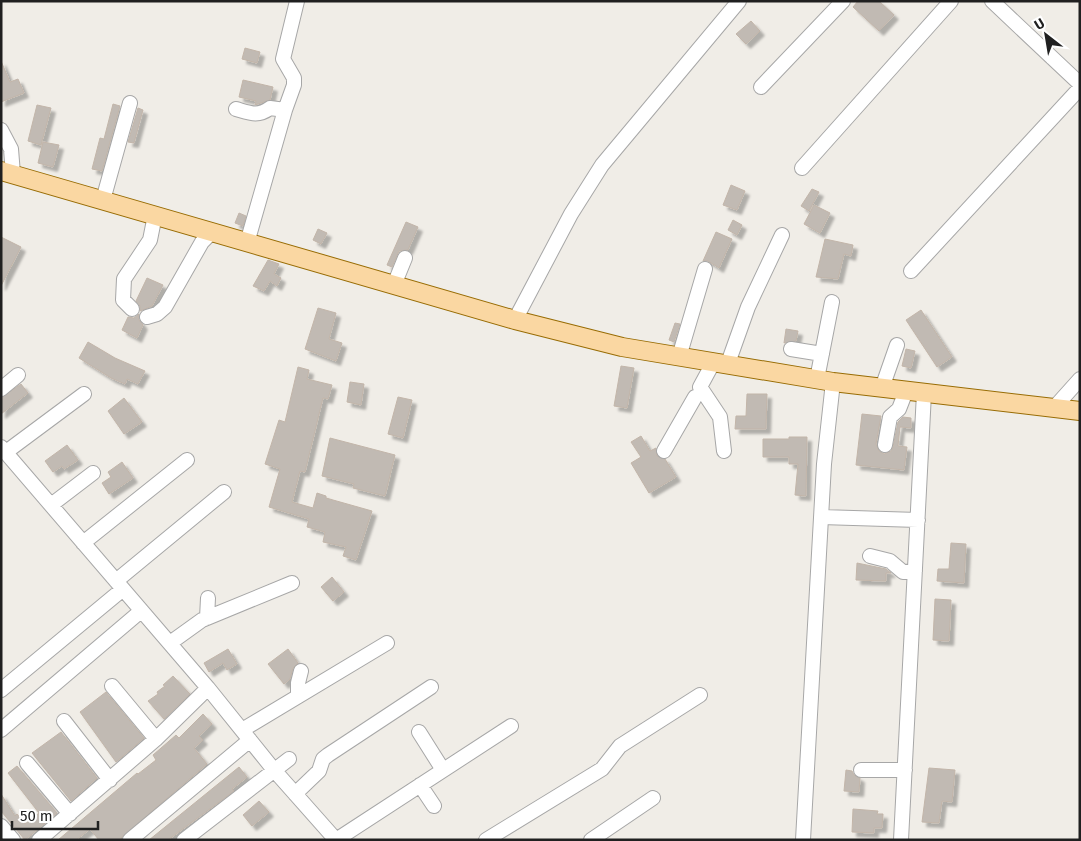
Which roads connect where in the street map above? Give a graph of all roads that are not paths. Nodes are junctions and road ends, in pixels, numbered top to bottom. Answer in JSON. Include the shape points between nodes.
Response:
{"nodes":[{"id":1,"x":297,"y":1,"type":"edge"},
{"id":2,"x":738,"y":1,"type":"edge"},
{"id":3,"x":843,"y":1,"type":"edge"},
{"id":4,"x":951,"y":1,"type":"edge"},
{"id":5,"x":992,"y":1,"type":"edge"},
{"id":6,"x":1080,"y":84,"type":"edge"},
{"id":7,"x":761,"y":87,"type":"dead end"},
{"id":8,"x":1080,"y":88,"type":"edge"},
{"id":9,"x":130,"y":102,"type":"dead end"},
{"id":10,"x":236,"y":109,"type":"dead end"},
{"id":11,"x":285,"y":110,"type":"junction"},
{"id":12,"x":1,"y":130,"type":"edge"},
{"id":13,"x":802,"y":168,"type":"dead end"},
{"id":14,"x":7,"y":172,"type":"edge"},
{"id":15,"x":103,"y":200,"type":"junction"},
{"id":16,"x":155,"y":215,"type":"junction"},
{"id":17,"x":212,"y":232,"type":"junction"},
{"id":18,"x":782,"y":235,"type":"dead end"},
{"id":19,"x":247,"y":243,"type":"junction"},
{"id":20,"x":405,"y":258,"type":"dead end"},
{"id":21,"x":705,"y":269,"type":"dead end"},
{"id":22,"x":911,"y":271,"type":"dead end"},
{"id":23,"x":394,"y":285,"type":"junction"},
{"id":24,"x":832,"y":302,"type":"dead end"},
{"id":25,"x":132,"y":310,"type":"dead end"},
{"id":26,"x":147,"y":316,"type":"dead end"},
{"id":27,"x":515,"y":320,"type":"junction"},
{"id":28,"x":897,"y":345,"type":"dead end"},
{"id":29,"x":791,"y":349,"type":"dead end"},
{"id":30,"x":822,"y":354,"type":"junction"},
{"id":31,"x":679,"y":357,"type":"junction"},
{"id":32,"x":720,"y":365,"type":"junction"},
{"id":33,"x":18,"y":375,"type":"dead end"},
{"id":34,"x":1080,"y":379,"type":"edge"},
{"id":35,"x":825,"y":380,"type":"junction"},
{"id":36,"x":882,"y":388,"type":"junction"},
{"id":37,"x":1,"y":390,"type":"edge"},
{"id":38,"x":906,"y":391,"type":"junction"},
{"id":39,"x":697,"y":393,"type":"junction"},
{"id":40,"x":924,"y":393,"type":"junction"},
{"id":41,"x":84,"y":394,"type":"dead end"},
{"id":42,"x":1054,"y":408,"type":"junction"},
{"id":43,"x":1080,"y":412,"type":"edge"},
{"id":44,"x":884,"y":445,"type":"dead end"},
{"id":45,"x":4,"y":450,"type":"edge"},
{"id":46,"x":664,"y":451,"type":"dead end"},
{"id":47,"x":724,"y":451,"type":"dead end"},
{"id":48,"x":187,"y":460,"type":"dead end"},
{"id":49,"x":93,"y":473,"type":"dead end"},
{"id":50,"x":224,"y":492,"type":"dead end"},
{"id":51,"x":51,"y":505,"type":"junction"},
{"id":52,"x":821,"y":517,"type":"junction"},
{"id":53,"x":918,"y":520,"type":"junction"},
{"id":54,"x":83,"y":543,"type":"junction"},
{"id":55,"x":870,"y":556,"type":"dead end"},
{"id":56,"x":915,"y":571,"type":"junction"},
{"id":57,"x":292,"y":583,"type":"dead end"},
{"id":58,"x":119,"y":585,"type":"junction"},
{"id":59,"x":208,"y":598,"type":"dead end"},
{"id":60,"x":141,"y":611,"type":"junction"},
{"id":61,"x":207,"y":618,"type":"junction"},
{"id":62,"x":170,"y":643,"type":"junction"},
{"id":63,"x":387,"y":643,"type":"dead end"},
{"id":64,"x":302,"y":671,"type":"dead end"},
{"id":65,"x":112,"y":686,"type":"dead end"},
{"id":66,"x":431,"y":686,"type":"dead end"},
{"id":67,"x":208,"y":688,"type":"junction"},
{"id":68,"x":1,"y":690,"type":"edge"},
{"id":69,"x":700,"y":695,"type":"dead end"},
{"id":70,"x":298,"y":696,"type":"junction"},
{"id":71,"x":64,"y":721,"type":"dead end"},
{"id":72,"x":511,"y":726,"type":"dead end"},
{"id":73,"x":1,"y":730,"type":"edge"},
{"id":74,"x":419,"y":732,"type":"dead end"},
{"id":75,"x":246,"y":735,"type":"junction"},
{"id":76,"x":156,"y":739,"type":"junction"},
{"id":77,"x":289,"y":759,"type":"dead end"},
{"id":78,"x":27,"y":763,"type":"dead end"},
{"id":79,"x":274,"y":770,"type":"junction"},
{"id":80,"x":443,"y":770,"type":"junction"},
{"id":81,"x":861,"y":770,"type":"dead end"},
{"id":82,"x":905,"y":770,"type":"junction"},
{"id":83,"x":110,"y":780,"type":"junction"},
{"id":84,"x":420,"y":785,"type":"junction"},
{"id":85,"x":295,"y":794,"type":"junction"},
{"id":86,"x":653,"y":798,"type":"dead end"},
{"id":87,"x":434,"y":806,"type":"dead end"},
{"id":88,"x":70,"y":814,"type":"junction"},
{"id":89,"x":1,"y":826,"type":"edge"},
{"id":90,"x":13,"y":840,"type":"edge"},
{"id":91,"x":38,"y":840,"type":"edge"},
{"id":92,"x":130,"y":840,"type":"edge"},
{"id":93,"x":184,"y":840,"type":"edge"},
{"id":94,"x":336,"y":840,"type":"edge"},
{"id":95,"x":486,"y":840,"type":"edge"},
{"id":96,"x":590,"y":840,"type":"edge"},
{"id":97,"x":803,"y":840,"type":"edge"},
{"id":98,"x":901,"y":840,"type":"edge"}],
"edges":[{"from":1,"to":11,"type":"street","via":[[283,59],[294,78]]},
{"from":2,"to":27,"type":"street","via":[[602,164],[571,214]]},
{"from":3,"to":7,"type":"street"},
{"from":4,"to":13,"type":"street"},
{"from":5,"to":6,"type":"street"},
{"from":8,"to":22,"type":"street"},
{"from":9,"to":15,"type":"street"},
{"from":10,"to":11,"type":"street","via":[[254,114],[270,108]]},
{"from":11,"to":19,"type":"street"},
{"from":12,"to":14,"type":"street","via":[[11,149]]},
{"from":14,"to":15,"type":"main road"},
{"from":15,"to":16,"type":"main road"},
{"from":16,"to":17,"type":"main road"},
{"from":16,"to":25,"type":"street","via":[[150,240],[124,280],[123,300]]},
{"from":17,"to":19,"type":"main road"},
{"from":17,"to":26,"type":"street","via":[[202,242],[165,307],[157,314]]},
{"from":18,"to":32,"type":"street"},
{"from":19,"to":23,"type":"main road"},
{"from":20,"to":23,"type":"street"},
{"from":21,"to":31,"type":"street"},
{"from":23,"to":27,"type":"main road"},
{"from":24,"to":30,"type":"street"},
{"from":27,"to":31,"type":"main road","via":[[622,348]]},
{"from":28,"to":36,"type":"street"},
{"from":29,"to":30,"type":"street"},
{"from":30,"to":35,"type":"street"},
{"from":31,"to":32,"type":"main road"},
{"from":32,"to":35,"type":"main road"},
{"from":32,"to":39,"type":"street"},
{"from":33,"to":37,"type":"street"},
{"from":34,"to":42,"type":"street"},
{"from":35,"to":36,"type":"main road"},
{"from":35,"to":52,"type":"street"},
{"from":36,"to":38,"type":"main road"},
{"from":38,"to":40,"type":"main road"},
{"from":38,"to":44,"type":"street","via":[[898,410],[890,417]]},
{"from":39,"to":46,"type":"street"},
{"from":39,"to":47,"type":"street","via":[[720,417]]},
{"from":40,"to":42,"type":"main road"},
{"from":40,"to":53,"type":"street"},
{"from":41,"to":45,"type":"street"},
{"from":42,"to":43,"type":"main road"},
{"from":45,"to":51,"type":"street"},
{"from":48,"to":54,"type":"street"},
{"from":49,"to":51,"type":"street"},
{"from":50,"to":58,"type":"street"},
{"from":51,"to":54,"type":"street"},
{"from":52,"to":53,"type":"street"},
{"from":52,"to":97,"type":"street"},
{"from":53,"to":56,"type":"street"},
{"from":54,"to":58,"type":"street"},
{"from":55,"to":56,"type":"street","via":[[890,561],[903,572]]},
{"from":56,"to":82,"type":"street"},
{"from":57,"to":61,"type":"street"},
{"from":58,"to":60,"type":"street"},
{"from":58,"to":68,"type":"street"},
{"from":59,"to":61,"type":"street"},
{"from":60,"to":62,"type":"street"},
{"from":60,"to":73,"type":"street"},
{"from":61,"to":62,"type":"street"},
{"from":62,"to":67,"type":"street"},
{"from":63,"to":70,"type":"street"},
{"from":64,"to":70,"type":"street","via":[[298,680]]},
{"from":65,"to":76,"type":"street"},
{"from":66,"to":85,"type":"street","via":[[328,755],[323,759],[319,772]]},
{"from":67,"to":75,"type":"street"},
{"from":67,"to":76,"type":"street"},
{"from":69,"to":95,"type":"street","via":[[620,746],[602,769]]},
{"from":70,"to":75,"type":"street"},
{"from":71,"to":83,"type":"street"},
{"from":72,"to":80,"type":"street"},
{"from":74,"to":80,"type":"street"},
{"from":75,"to":79,"type":"street"},
{"from":75,"to":92,"type":"street"},
{"from":76,"to":83,"type":"street"},
{"from":77,"to":79,"type":"street"},
{"from":78,"to":88,"type":"street"},
{"from":79,"to":85,"type":"street"},
{"from":79,"to":93,"type":"street"},
{"from":80,"to":84,"type":"street"},
{"from":81,"to":82,"type":"street"},
{"from":82,"to":98,"type":"street"},
{"from":83,"to":88,"type":"street"},
{"from":84,"to":87,"type":"street"},
{"from":84,"to":94,"type":"street"},
{"from":85,"to":94,"type":"street"},
{"from":86,"to":96,"type":"street"},
{"from":88,"to":91,"type":"street"},
{"from":89,"to":90,"type":"street"}]}
